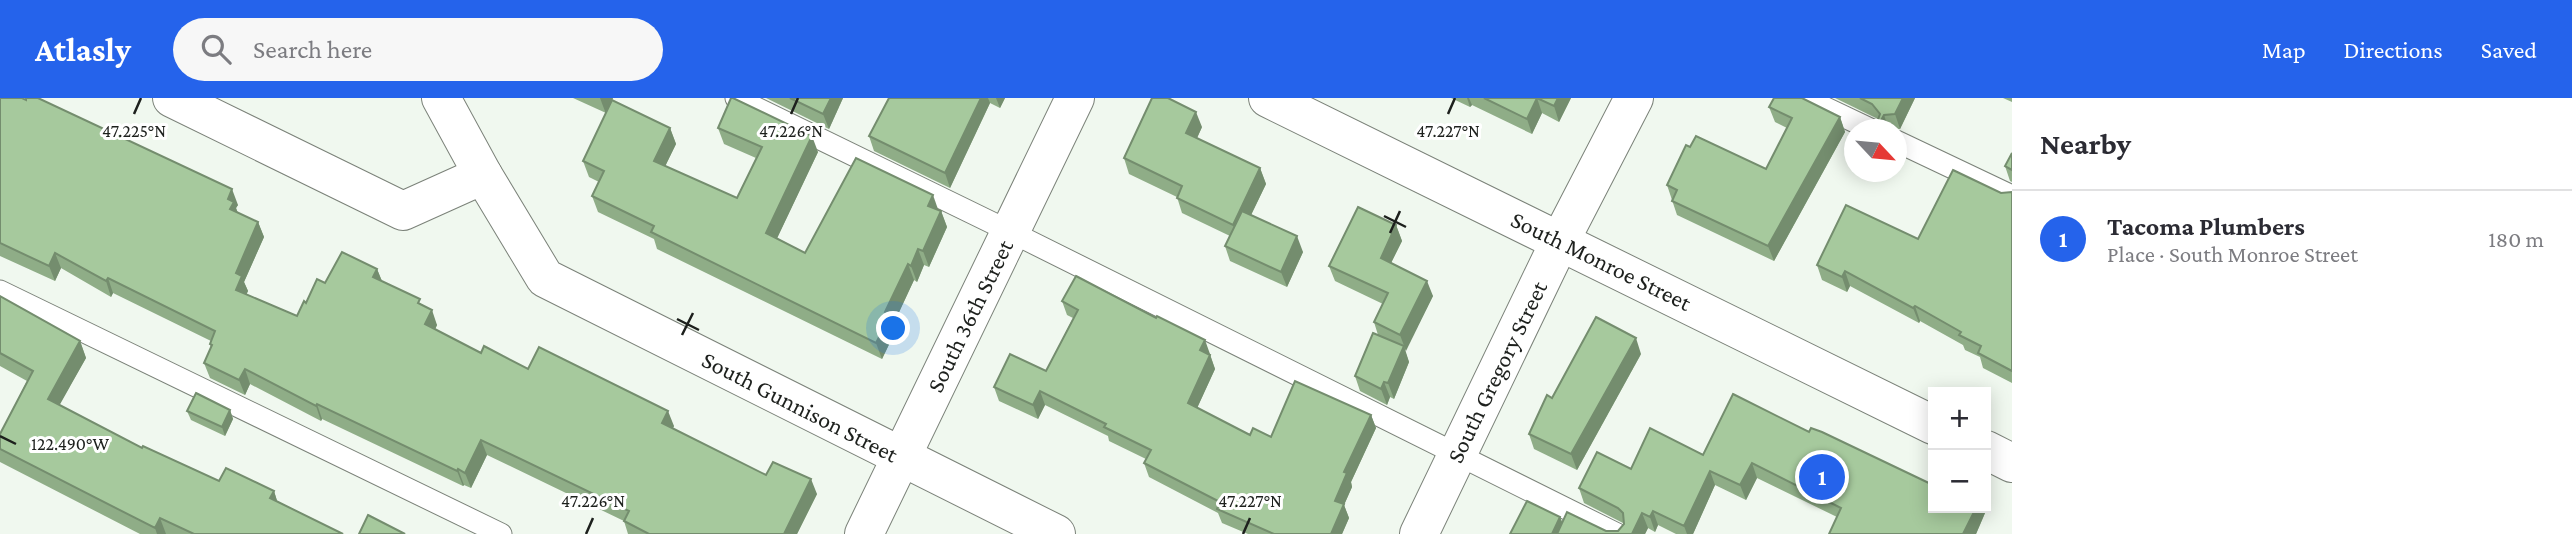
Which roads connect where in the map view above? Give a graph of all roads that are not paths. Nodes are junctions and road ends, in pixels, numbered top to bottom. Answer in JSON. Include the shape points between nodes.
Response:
{"nodes":[{"id":1,"x":172,"y":98,"type":"edge"},
{"id":2,"x":441,"y":98,"type":"edge"},
{"id":3,"x":736,"y":98,"type":"edge"},
{"id":4,"x":1075,"y":98,"type":"edge"},
{"id":5,"x":1268,"y":98,"type":"edge"},
{"id":6,"x":1634,"y":98,"type":"edge"},
{"id":7,"x":1805,"y":98,"type":"edge"},
{"id":8,"x":1849,"y":119,"type":"edge"},
{"id":9,"x":1907,"y":146,"type":"edge"},
{"id":10,"x":483,"y":175,"type":"junction"},
{"id":11,"x":2012,"y":196,"type":"edge"},
{"id":12,"x":1011,"y":232,"type":"junction"},
{"id":13,"x":1560,"y":241,"type":"junction"},
{"id":14,"x":0,"y":291,"type":"edge"},
{"id":15,"x":1928,"y":423,"type":"edge"},
{"id":16,"x":1991,"y":452,"type":"edge"},
{"id":17,"x":1457,"y":455,"type":"junction"},
{"id":18,"x":902,"y":458,"type":"junction"},
{"id":19,"x":2012,"y":463,"type":"edge"},
{"id":20,"x":501,"y":534,"type":"edge"},
{"id":21,"x":864,"y":534,"type":"edge"},
{"id":22,"x":1056,"y":534,"type":"edge"},
{"id":23,"x":1419,"y":534,"type":"edge"},
{"id":24,"x":1617,"y":534,"type":"edge"}],
"edges":[{"from":1,"to":10,"type":"street","via":[[403,211]]},
{"from":2,"to":10,"type":"street"},
{"from":3,"to":12,"type":"lane"},
{"from":4,"to":12,"type":"street","name":"South 36th Street"},
{"from":5,"to":13,"type":"street","name":"South Monroe Street"},
{"from":6,"to":13,"type":"street","name":"South Gregory Street"},
{"from":7,"to":8,"type":"lane"},
{"from":9,"to":11,"type":"lane"},
{"from":10,"to":18,"type":"street","name":"South Gunnison Street","via":[[545,278]]},
{"from":12,"to":17,"type":"lane"},
{"from":12,"to":18,"type":"street","name":"South 36th Street"},
{"from":13,"to":15,"type":"street","name":"South Monroe Street"},
{"from":13,"to":17,"type":"street","name":"South Gregory Street"},
{"from":14,"to":20,"type":"lane"},
{"from":16,"to":19,"type":"street"},
{"from":17,"to":23,"type":"street","name":"South Gregory Street"},
{"from":17,"to":24,"type":"lane"},
{"from":18,"to":21,"type":"street","name":"South 36th Street"},
{"from":18,"to":22,"type":"street","name":"South Gunnison Street"}]}
